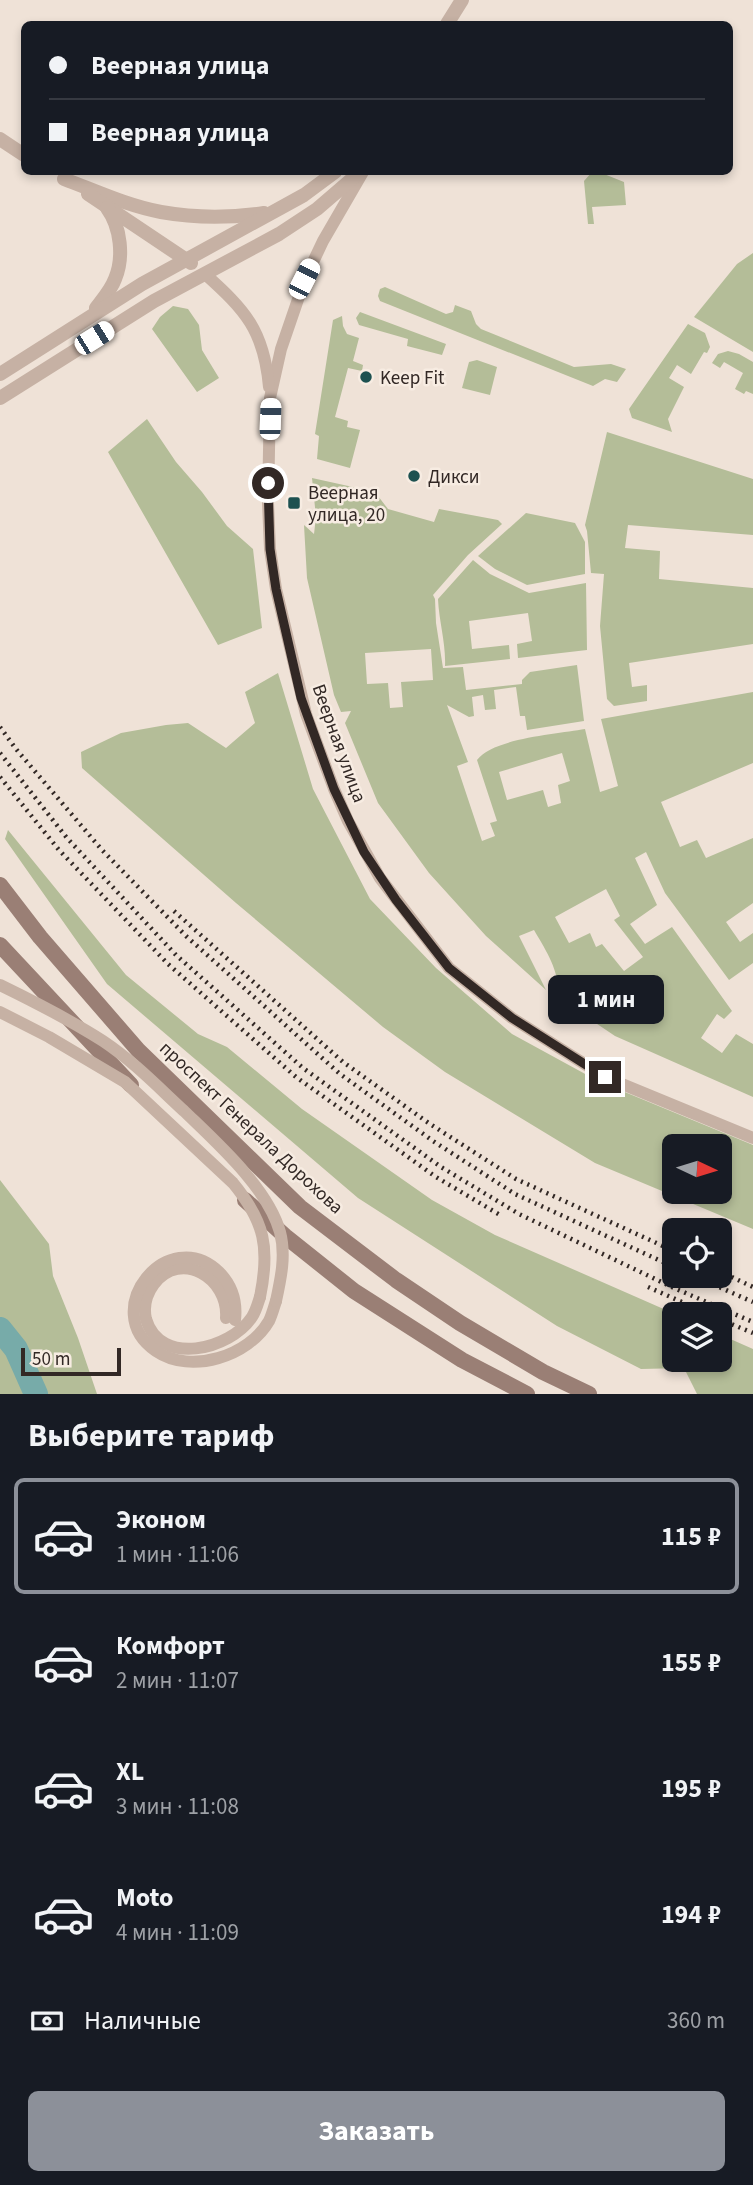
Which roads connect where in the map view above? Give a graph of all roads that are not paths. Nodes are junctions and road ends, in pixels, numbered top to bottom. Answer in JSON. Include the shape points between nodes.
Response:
{"nodes":[{"id":1,"x":462,"y":0,"type":"edge"},
{"id":2,"x":449,"y":21,"type":"edge"},
{"id":3,"x":0,"y":139,"type":"edge"},
{"id":4,"x":21,"y":153,"type":"edge"},
{"id":5,"x":58,"y":175,"type":"edge"},
{"id":6,"x":331,"y":175,"type":"edge"},
{"id":7,"x":358,"y":175,"type":"edge"},
{"id":8,"x":360,"y":175,"type":"edge"},
{"id":9,"x":104,"y":204,"type":"junction"},
{"id":10,"x":275,"y":212,"type":"junction"},
{"id":11,"x":186,"y":260,"type":"junction"},
{"id":12,"x":205,"y":274,"type":"junction"},
{"id":13,"x":85,"y":320,"type":"junction"},
{"id":14,"x":0,"y":374,"type":"edge"},
{"id":15,"x":2,"y":397,"type":"edge"},
{"id":16,"x":270,"y":398,"type":"junction"},
{"id":17,"x":0,"y":886,"type":"edge"},
{"id":18,"x":0,"y":945,"type":"edge"},
{"id":19,"x":0,"y":985,"type":"edge"},
{"id":20,"x":0,"y":1012,"type":"edge"},
{"id":21,"x":753,"y":1138,"type":"edge"},
{"id":22,"x":462,"y":1360,"type":"junction"},
{"id":23,"x":510,"y":1394,"type":"edge"},
{"id":24,"x":527,"y":1394,"type":"edge"},
{"id":25,"x":589,"y":1394,"type":"edge"}],
"edges":[{"from":1,"to":2,"type":"street"},
{"from":3,"to":4,"type":"street"},
{"from":5,"to":9,"type":"street"},
{"from":5,"to":10,"type":"street","via":[[160,212],[237,217]]},
{"from":6,"to":10,"type":"street"},
{"from":7,"to":12,"type":"street","via":[[279,234]]},
{"from":8,"to":16,"type":"street","name":"Веерная улица","via":[[304,279]]},
{"from":9,"to":11,"type":"street"},
{"from":9,"to":13,"type":"street","via":[[118,232],[118,270],[105,297]]},
{"from":10,"to":11,"type":"street"},
{"from":11,"to":12,"type":"street"},
{"from":11,"to":13,"type":"street"},
{"from":12,"to":15,"type":"street"},
{"from":12,"to":16,"type":"street","via":[[249,318],[268,372]]},
{"from":13,"to":14,"type":"street"},
{"from":16,"to":21,"type":"street","name":"Веерная улица","via":[[270,549],[281,616],[319,752],[348,821],[380,878],[449,968],[512,1018],[605,1077]]},
{"from":17,"to":25,"type":"main road","name":"проспект Генерала Дорохова","via":[[138,1050],[300,1207],[460,1323]]},
{"from":18,"to":22,"type":"main road","via":[[200,1157],[285,1236],[354,1291]]},
{"from":19,"to":20,"type":"street","bridge":true,"via":[[51,1010],[135,1064],[244,1172],[280,1231],[283,1252],[276,1301],[270,1320],[257,1336],[238,1350],[201,1361],[172,1359],[149,1346],[137,1329],[138,1292],[147,1275],[174,1259],[204,1262],[215,1268],[227,1280],[237,1305],[231,1319],[218,1285],[193,1270],[176,1269],[160,1276],[143,1308],[150,1331],[165,1343],[198,1350],[221,1343],[252,1317],[266,1268],[258,1220],[233,1183],[125,1082]]},
{"from":22,"to":23,"type":"street"},
{"from":22,"to":24,"type":"main road"}]}
